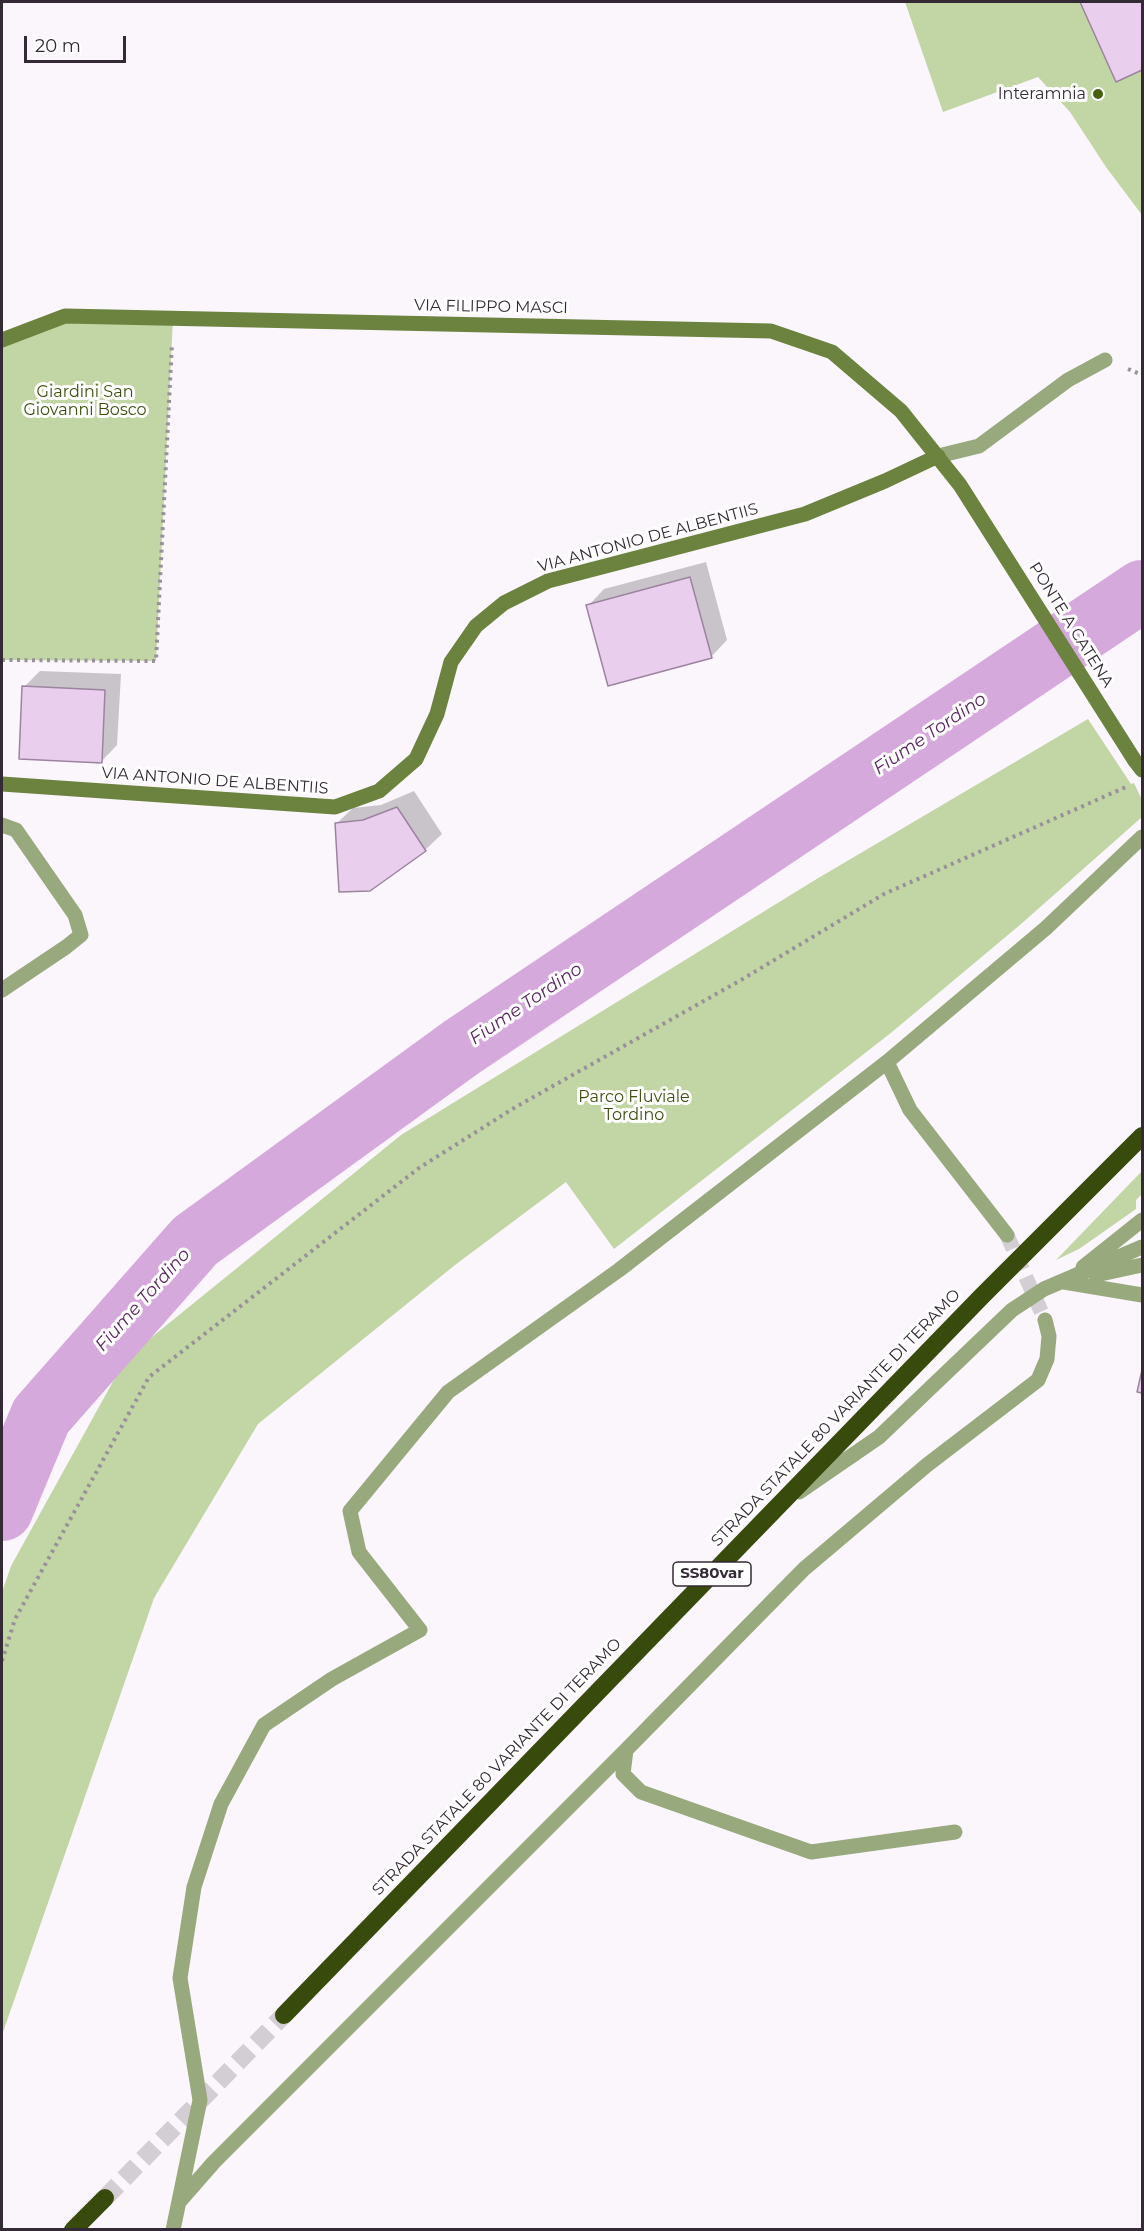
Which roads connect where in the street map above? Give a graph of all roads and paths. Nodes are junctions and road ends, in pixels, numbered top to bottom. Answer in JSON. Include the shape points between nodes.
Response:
{"nodes":[{"id":1,"x":173,"y":319,"type":"junction"},
{"id":2,"x":2,"y":340,"type":"edge"},
{"id":3,"x":1105,"y":360,"type":"dead end"},
{"id":4,"x":938,"y":456,"type":"junction"},
{"id":5,"x":976,"y":508,"type":"joint"},
{"id":6,"x":2,"y":660,"type":"edge"},
{"id":7,"x":1137,"y":772,"type":"edge"},
{"id":8,"x":2,"y":784,"type":"edge"},
{"id":9,"x":2,"y":825,"type":"edge"},
{"id":10,"x":1143,"y":837,"type":"edge"},
{"id":11,"x":2,"y":990,"type":"edge"},
{"id":12,"x":887,"y":1062,"type":"junction"},
{"id":13,"x":1143,"y":1136,"type":"edge"},
{"id":14,"x":1143,"y":1220,"type":"edge"},
{"id":15,"x":1007,"y":1235,"type":"tunnel mouth"},
{"id":16,"x":1143,"y":1247,"type":"edge"},
{"id":17,"x":1143,"y":1265,"type":"edge"},
{"id":18,"x":1064,"y":1282,"type":"junction"},
{"id":19,"x":1143,"y":1295,"type":"edge"},
{"id":20,"x":1045,"y":1320,"type":"tunnel mouth"},
{"id":21,"x":776,"y":1508,"type":"junction"},
{"id":22,"x":2,"y":1661,"type":"edge"},
{"id":23,"x":626,"y":1750,"type":"junction"},
{"id":24,"x":955,"y":1832,"type":"dead end"},
{"id":25,"x":284,"y":2014,"type":"tunnel mouth"},
{"id":26,"x":105,"y":2198,"type":"tunnel mouth"},
{"id":27,"x":178,"y":2202,"type":"junction"},
{"id":28,"x":73,"y":2229,"type":"edge"},
{"id":29,"x":173,"y":2229,"type":"edge"}],
"edges":[{"from":1,"to":2,"type":"main road","name":"VIA FILIPPO MASCI","via":[[65,316]]},
{"from":1,"to":4,"type":"main road","name":"VIA FILIPPO MASCI","via":[[771,332],[832,352],[901,411]]},
{"from":1,"to":6,"type":"path","via":[[156,661]]},
{"from":3,"to":4,"type":"street","via":[[1068,380],[979,446]]},
{"from":4,"to":5,"type":"main road","name":"VIA FILIPPO MASCI"},
{"from":4,"to":8,"type":"main road","name":"VIA ANTONIO DE ALBENTIIS","via":[[805,514],[548,581],[504,603],[476,626],[451,662],[437,714],[416,759],[379,791],[335,807]]},
{"from":5,"to":7,"type":"main road","name":"PONTE A CATENA"},
{"from":7,"to":22,"type":"path","via":[[884,894],[514,1108],[419,1168],[148,1377],[15,1619]]},
{"from":9,"to":11,"type":"street","via":[[16,830],[75,915],[81,934]]},
{"from":10,"to":12,"type":"street","via":[[1046,928]]},
{"from":12,"to":15,"type":"street","via":[[909,1110]]},
{"from":12,"to":27,"type":"street","via":[[619,1270],[448,1392],[351,1511],[359,1552],[420,1630],[332,1679],[264,1725],[221,1804],[194,1887],[180,1978],[200,2100]]},
{"from":13,"to":21,"type":"highway","name":"STRADA STATALE 80 VARIANTE DI TERAMO","number":"SS80var"},
{"from":14,"to":18,"type":"street"},
{"from":16,"to":18,"type":"street"},
{"from":17,"to":18,"type":"street"},
{"from":18,"to":19,"type":"street"},
{"from":18,"to":21,"type":"street","via":[[1044,1289],[1012,1310],[879,1437]]},
{"from":20,"to":23,"type":"street","via":[[1049,1336],[1047,1359],[1038,1380],[804,1569]]},
{"from":21,"to":25,"type":"highway","name":"STRADA STATALE 80 VARIANTE DI TERAMO","number":"SS80var"},
{"from":23,"to":24,"type":"street","via":[[623,1774],[641,1792],[811,1852]]},
{"from":23,"to":27,"type":"street"},
{"from":26,"to":28,"type":"highway"},
{"from":27,"to":29,"type":"street"}]}
